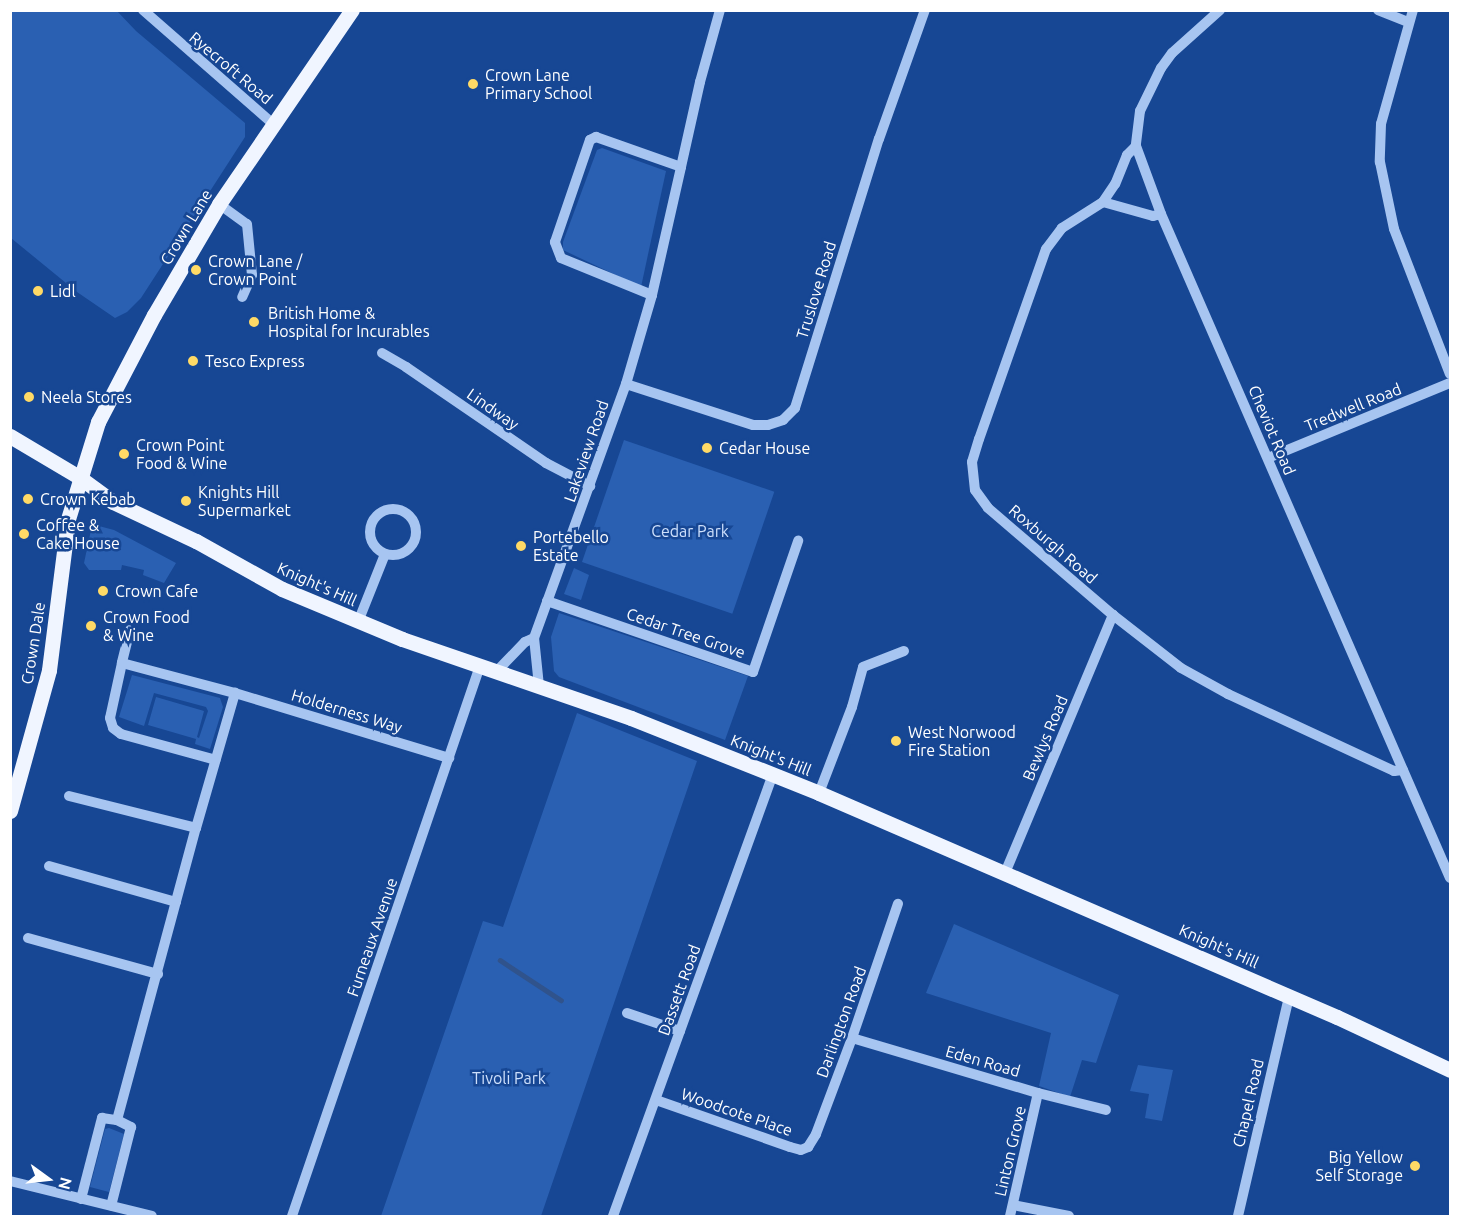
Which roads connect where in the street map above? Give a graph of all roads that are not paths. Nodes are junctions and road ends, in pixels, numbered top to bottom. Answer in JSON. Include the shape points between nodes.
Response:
{"nodes":[{"id":1,"x":143,"y":10,"type":"edge"},
{"id":2,"x":352,"y":10,"type":"edge"},
{"id":3,"x":720,"y":10,"type":"edge"},
{"id":4,"x":925,"y":10,"type":"edge"},
{"id":5,"x":1220,"y":10,"type":"edge"},
{"id":6,"x":1378,"y":10,"type":"edge"},
{"id":7,"x":1413,"y":10,"type":"edge"},
{"id":8,"x":1408,"y":22,"type":"junction"},
{"id":9,"x":273,"y":124,"type":"junction"},
{"id":10,"x":1136,"y":146,"type":"junction"},
{"id":11,"x":681,"y":167,"type":"junction"},
{"id":12,"x":1103,"y":202,"type":"junction"},
{"id":13,"x":219,"y":204,"type":"junction"},
{"id":14,"x":1161,"y":214,"type":"junction"},
{"id":15,"x":652,"y":295,"type":"junction"},
{"id":16,"x":242,"y":297,"type":"dead end"},
{"id":17,"x":381,"y":353,"type":"dead end"},
{"id":18,"x":1450,"y":374,"type":"edge"},
{"id":19,"x":1450,"y":383,"type":"edge"},
{"id":20,"x":626,"y":384,"type":"junction"},
{"id":21,"x":10,"y":436,"type":"edge"},
{"id":22,"x":1268,"y":458,"type":"junction"},
{"id":23,"x":79,"y":477,"type":"junction"},
{"id":24,"x":590,"y":486,"type":"junction"},
{"id":25,"x":798,"y":542,"type":"dead end"},
{"id":26,"x":385,"y":554,"type":"junction"},
{"id":27,"x":547,"y":601,"type":"junction"},
{"id":28,"x":1113,"y":615,"type":"junction"},
{"id":29,"x":358,"y":622,"type":"junction"},
{"id":30,"x":130,"y":630,"type":"dead end"},
{"id":31,"x":534,"y":638,"type":"junction"},
{"id":32,"x":904,"y":651,"type":"dead end"},
{"id":33,"x":122,"y":663,"type":"junction"},
{"id":34,"x":480,"y":666,"type":"junction"},
{"id":35,"x":496,"y":672,"type":"junction"},
{"id":36,"x":539,"y":686,"type":"junction"},
{"id":37,"x":236,"y":693,"type":"junction"},
{"id":38,"x":449,"y":759,"type":"junction"},
{"id":39,"x":216,"y":760,"type":"junction"},
{"id":40,"x":1404,"y":770,"type":"junction"},
{"id":41,"x":773,"y":774,"type":"junction"},
{"id":42,"x":13,"y":793,"type":"edge"},
{"id":43,"x":819,"y":793,"type":"junction"},
{"id":44,"x":69,"y":796,"type":"dead end"},
{"id":45,"x":10,"y":811,"type":"edge"},
{"id":46,"x":196,"y":828,"type":"junction"},
{"id":47,"x":49,"y":866,"type":"dead end"},
{"id":48,"x":1005,"y":873,"type":"junction"},
{"id":49,"x":1450,"y":878,"type":"edge"},
{"id":50,"x":177,"y":902,"type":"junction"},
{"id":51,"x":898,"y":904,"type":"dead end"},
{"id":52,"x":28,"y":938,"type":"dead end"},
{"id":53,"x":158,"y":974,"type":"junction"},
{"id":54,"x":1288,"y":996,"type":"junction"},
{"id":55,"x":627,"y":1013,"type":"dead end"},
{"id":56,"x":680,"y":1031,"type":"junction"},
{"id":57,"x":852,"y":1038,"type":"junction"},
{"id":58,"x":1450,"y":1070,"type":"edge"},
{"id":59,"x":1038,"y":1093,"type":"junction"},
{"id":60,"x":656,"y":1100,"type":"junction"},
{"id":61,"x":1106,"y":1110,"type":"dead end"},
{"id":62,"x":117,"y":1119,"type":"junction"},
{"id":63,"x":808,"y":1147,"type":"joint"},
{"id":64,"x":10,"y":1181,"type":"edge"},
{"id":65,"x":81,"y":1199,"type":"junction"},
{"id":66,"x":1013,"y":1204,"type":"junction"},
{"id":67,"x":111,"y":1206,"type":"junction"},
{"id":68,"x":152,"y":1216,"type":"edge"},
{"id":69,"x":292,"y":1216,"type":"edge"},
{"id":70,"x":613,"y":1216,"type":"edge"},
{"id":71,"x":1010,"y":1216,"type":"edge"},
{"id":72,"x":1069,"y":1216,"type":"edge"},
{"id":73,"x":1238,"y":1216,"type":"edge"}],
"edges":[{"from":1,"to":9,"type":"street","name":"Ryecroft Road"},
{"from":2,"to":9,"type":"main road","name":"Crown Lane"},
{"from":3,"to":11,"type":"street","name":"Lakeview Road"},
{"from":4,"to":20,"type":"street","name":"Truslove Road","via":[[879,139],[795,408],[783,420],[753,425]]},
{"from":5,"to":10,"type":"street","name":"Cheviot Road","via":[[1161,68],[1140,111]]},
{"from":6,"to":8,"type":"street"},
{"from":7,"to":8,"type":"street"},
{"from":8,"to":18,"type":"street","via":[[1381,124],[1380,162],[1394,229]]},
{"from":9,"to":13,"type":"main road","name":"Crown Lane"},
{"from":10,"to":12,"type":"street","name":"Roxburgh Road","via":[[1127,155]]},
{"from":10,"to":14,"type":"street","name":"Cheviot Road"},
{"from":11,"to":15,"type":"street","name":"Lakeview Road"},
{"from":11,"to":15,"type":"street","via":[[596,136],[590,140],[555,243],[561,258]]},
{"from":12,"to":14,"type":"street","via":[[1153,216]]},
{"from":12,"to":28,"type":"street","name":"Roxburgh Road","via":[[1062,228],[1046,249],[979,439],[972,478],[988,508]]},
{"from":13,"to":16,"type":"street","via":[[247,224],[252,275]]},
{"from":13,"to":23,"type":"main road","name":"Crown Lane","via":[[98,422]]},
{"from":14,"to":22,"type":"street","name":"Cheviot Road"},
{"from":15,"to":20,"type":"street","name":"Lakeview Road"},
{"from":17,"to":24,"type":"street","name":"Lindway","via":[[546,463]]},
{"from":19,"to":22,"type":"street","name":"Tredwell Road"},
{"from":20,"to":24,"type":"street","name":"Lakeview Road"},
{"from":21,"to":23,"type":"main road","name":"Knight's Hill"},
{"from":22,"to":40,"type":"street","name":"Cheviot Road"},
{"from":23,"to":29,"type":"main road","name":"Knight's Hill","via":[[113,502],[196,541],[282,589]]},
{"from":23,"to":42,"type":"main road","name":"Crown Dale","via":[[68,519],[49,670]]},
{"from":24,"to":27,"type":"street","name":"Lakeview Road"},
{"from":25,"to":27,"type":"street","name":"Cedar Tree Grove","via":[[753,672]]},
{"from":26,"to":26,"type":"street","via":[[372,542],[371,524],[384,511],[402,510],[415,522],[415,540],[403,553]]},
{"from":26,"to":29,"type":"street"},
{"from":27,"to":31,"type":"street","name":"Lakeview Road"},
{"from":28,"to":40,"type":"street","name":"Roxburgh Road","via":[[1200,680],[1394,771]]},
{"from":28,"to":48,"type":"street","name":"Bewlys Road"},
{"from":29,"to":34,"type":"main road","name":"Knight's Hill"},
{"from":30,"to":33,"type":"street"},
{"from":31,"to":35,"type":"street","via":[[525,642]]},
{"from":31,"to":36,"type":"street","name":"Lakeview Road"},
{"from":32,"to":43,"type":"street","via":[[863,667]]},
{"from":33,"to":37,"type":"street","name":"Holderness Way"},
{"from":33,"to":39,"type":"street","via":[[110,718],[113,728],[121,734]]},
{"from":34,"to":35,"type":"main road","name":"Knight's Hill"},
{"from":34,"to":38,"type":"street","name":"Furneaux Avenue"},
{"from":35,"to":36,"type":"main road","name":"Knight's Hill"},
{"from":36,"to":41,"type":"main road","name":"Knight's Hill"},
{"from":37,"to":38,"type":"street","name":"Holderness Way"},
{"from":37,"to":39,"type":"street"},
{"from":38,"to":69,"type":"street","name":"Furneaux Avenue"},
{"from":39,"to":46,"type":"street"},
{"from":40,"to":49,"type":"street","name":"Cheviot Road"},
{"from":41,"to":43,"type":"main road","name":"Knight's Hill"},
{"from":41,"to":56,"type":"street","name":"Dassett Road"},
{"from":42,"to":45,"type":"main road","name":"Crown Dale"},
{"from":43,"to":48,"type":"main road","name":"Knight's Hill"},
{"from":44,"to":46,"type":"street"},
{"from":46,"to":50,"type":"street"},
{"from":47,"to":50,"type":"street"},
{"from":48,"to":54,"type":"main road","name":"Knight's Hill"},
{"from":50,"to":53,"type":"street"},
{"from":51,"to":57,"type":"street","name":"Darlington Road"},
{"from":52,"to":53,"type":"street"},
{"from":53,"to":62,"type":"street"},
{"from":54,"to":58,"type":"main road","name":"Knight's Hill"},
{"from":54,"to":73,"type":"street","name":"Chapel Road"},
{"from":55,"to":56,"type":"street"},
{"from":56,"to":60,"type":"street","name":"Dassett Road"},
{"from":57,"to":59,"type":"street","name":"Eden Road"},
{"from":57,"to":63,"type":"street","name":"Darlington Road"},
{"from":59,"to":61,"type":"street","name":"Eden Road"},
{"from":59,"to":66,"type":"street","name":"Linton Grove"},
{"from":60,"to":63,"type":"street","name":"Woodcote Place","via":[[790,1147]]},
{"from":60,"to":70,"type":"street","name":"Dassett Road"},
{"from":62,"to":65,"type":"street","via":[[102,1118]]},
{"from":62,"to":67,"type":"street","via":[[131,1127]]},
{"from":64,"to":65,"type":"street"},
{"from":65,"to":67,"type":"street"},
{"from":66,"to":71,"type":"street","name":"Linton Grove"},
{"from":66,"to":72,"type":"street"},
{"from":67,"to":68,"type":"street"}]}
